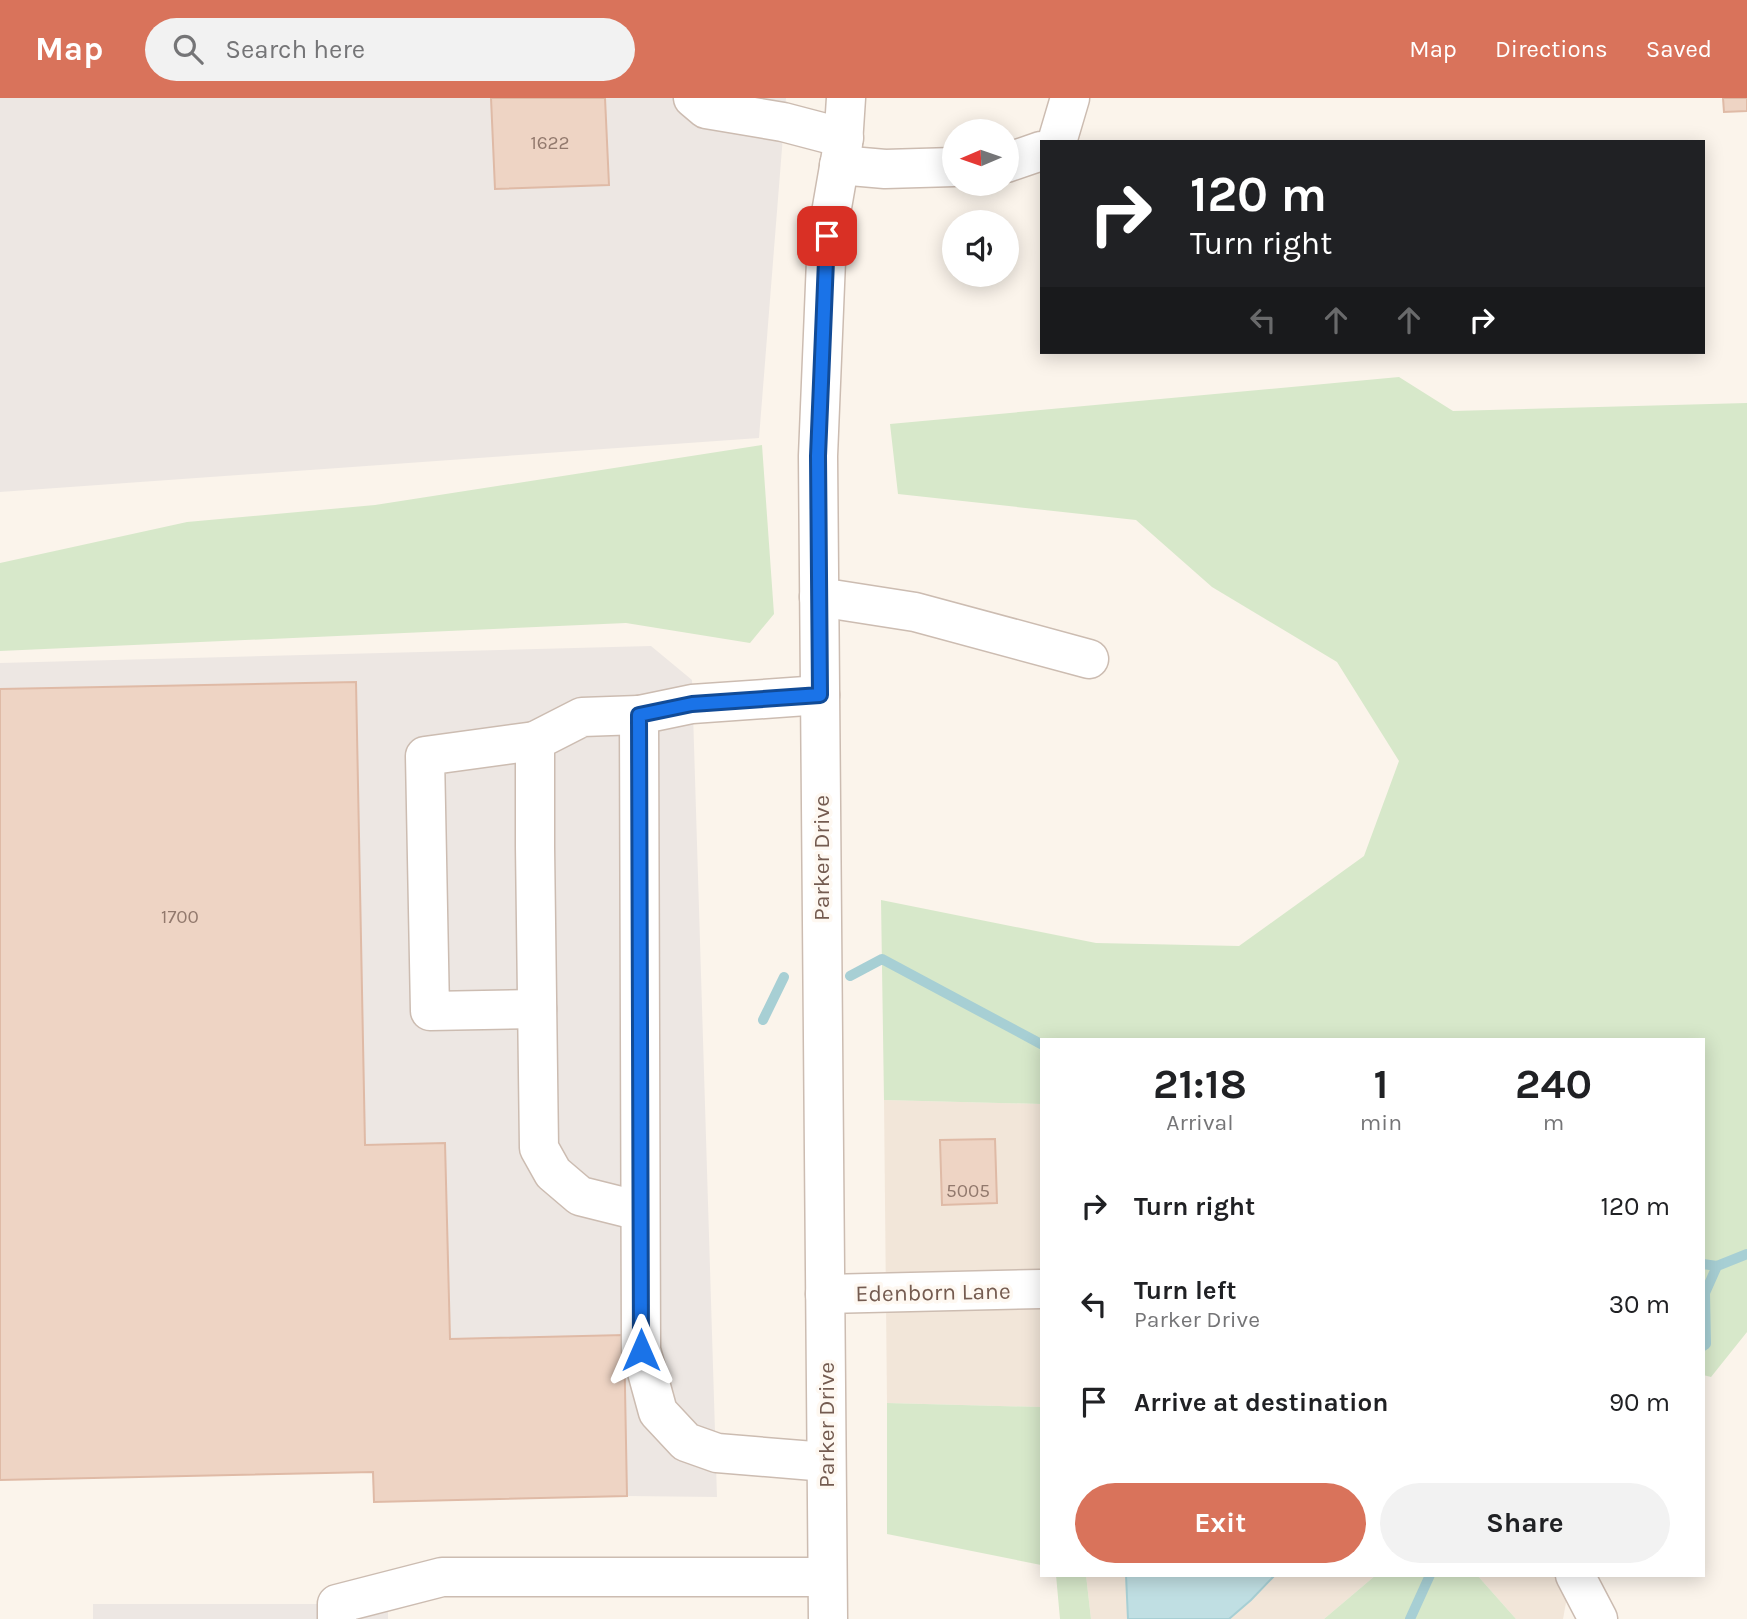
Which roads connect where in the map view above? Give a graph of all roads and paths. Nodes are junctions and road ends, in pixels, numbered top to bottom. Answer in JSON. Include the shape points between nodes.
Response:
{"nodes":[{"id":1,"x":694,"y":98,"type":"edge"},
{"id":2,"x":846,"y":98,"type":"edge"},
{"id":3,"x":1070,"y":98,"type":"edge"},
{"id":4,"x":1058,"y":140,"type":"edge"},
{"id":5,"x":1040,"y":151,"type":"edge"},
{"id":6,"x":841,"y":152,"type":"junction"},
{"id":7,"x":1019,"y":159,"type":"edge"},
{"id":8,"x":942,"y":167,"type":"edge"},
{"id":9,"x":819,"y":597,"type":"junction"},
{"id":10,"x":1089,"y":659,"type":"dead end"},
{"id":11,"x":820,"y":695,"type":"junction"},
{"id":12,"x":639,"y":715,"type":"junction"},
{"id":13,"x":535,"y":741,"type":"junction"},
{"id":14,"x":537,"y":1009,"type":"junction"},
{"id":15,"x":640,"y":1211,"type":"junction"},
{"id":16,"x":1040,"y":1289,"type":"edge"},
{"id":17,"x":825,"y":1294,"type":"junction"},
{"id":18,"x":826,"y":1462,"type":"junction"},
{"id":19,"x":827,"y":1577,"type":"junction"},
{"id":20,"x":1576,"y":1577,"type":"edge"},
{"id":21,"x":337,"y":1619,"type":"edge"},
{"id":22,"x":828,"y":1619,"type":"edge"},
{"id":23,"x":1598,"y":1619,"type":"edge"}],
"edges":[{"from":1,"to":6,"type":"street","via":[[706,109],[783,122]]},
{"from":2,"to":6,"type":"street","name":"Parker Drive"},
{"from":3,"to":4,"type":"street"},
{"from":5,"to":7,"type":"street"},
{"from":6,"to":8,"type":"street","via":[[886,169]]},
{"from":6,"to":9,"type":"street","name":"Parker Drive","via":[[827,236],[818,456]]},
{"from":9,"to":10,"type":"street","via":[[915,612]]},
{"from":9,"to":11,"type":"street","name":"Parker Drive"},
{"from":11,"to":12,"type":"street","via":[[692,704]]},
{"from":11,"to":17,"type":"street","name":"Parker Drive"},
{"from":12,"to":13,"type":"street","via":[[582,717]]},
{"from":12,"to":15,"type":"street"},
{"from":13,"to":14,"type":"street"},
{"from":13,"to":14,"type":"street","via":[[425,755],[430,1011]]},
{"from":14,"to":15,"type":"street","via":[[539,1148],[553,1173],[580,1196]]},
{"from":15,"to":18,"type":"street","via":[[641,1350],[658,1412],[686,1442],[717,1453]]},
{"from":16,"to":17,"type":"street","name":"Edenborn Lane"},
{"from":17,"to":18,"type":"street","name":"Parker Drive"},
{"from":18,"to":19,"type":"street","name":"Parker Drive"},
{"from":19,"to":21,"type":"street","via":[[442,1577],[337,1604]]},
{"from":19,"to":22,"type":"street","name":"Parker Drive"},
{"from":20,"to":23,"type":"street"}]}
